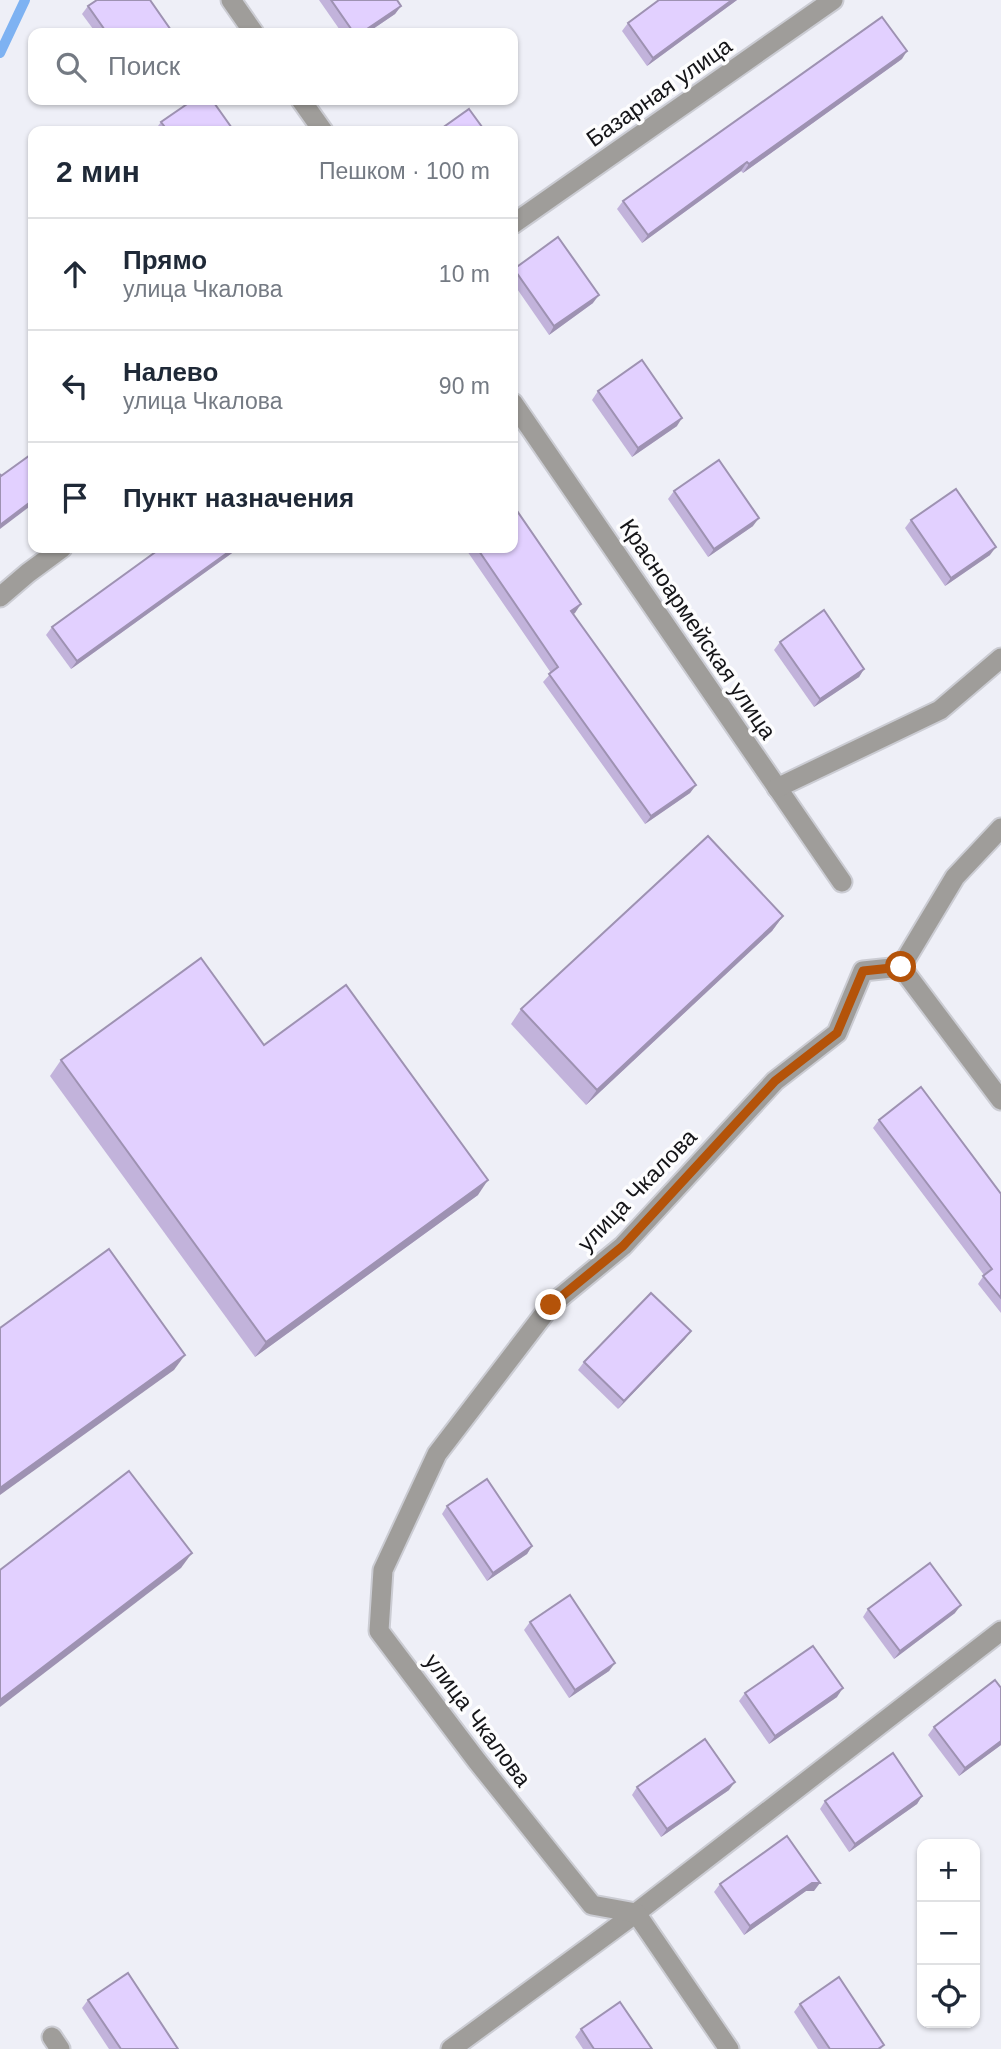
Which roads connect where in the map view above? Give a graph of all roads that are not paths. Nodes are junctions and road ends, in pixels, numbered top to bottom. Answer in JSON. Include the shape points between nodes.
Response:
{"nodes":[{"id":1,"x":231,"y":0,"type":"edge"},
{"id":2,"x":833,"y":0,"type":"edge"},
{"id":3,"x":251,"y":28,"type":"edge"},
{"id":4,"x":305,"y":105,"type":"edge"},
{"id":5,"x":319,"y":126,"type":"edge"},
{"id":6,"x":518,"y":220,"type":"edge"},
{"id":7,"x":518,"y":410,"type":"edge"},
{"id":8,"x":55,"y":553,"type":"edge"},
{"id":9,"x":0,"y":597,"type":"edge"},
{"id":10,"x":1001,"y":658,"type":"edge"},
{"id":11,"x":777,"y":788,"type":"junction"},
{"id":12,"x":1001,"y":828,"type":"edge"},
{"id":13,"x":842,"y":883,"type":"dead end"},
{"id":14,"x":901,"y":967,"type":"junction"},
{"id":15,"x":1001,"y":1100,"type":"edge"},
{"id":16,"x":1001,"y":1630,"type":"edge"},
{"id":17,"x":636,"y":1913,"type":"junction"},
{"id":18,"x":451,"y":2049,"type":"edge"},
{"id":19,"x":729,"y":2049,"type":"edge"}],
"edges":[{"from":1,"to":3,"type":"street"},
{"from":2,"to":6,"type":"street","name":"Базарная улица"},
{"from":4,"to":5,"type":"street"},
{"from":7,"to":11,"type":"street","name":"Красноармейская улица"},
{"from":8,"to":9,"type":"street"},
{"from":10,"to":11,"type":"street","via":[[940,710]]},
{"from":11,"to":13,"type":"street","name":"Красноармейская улица"},
{"from":12,"to":14,"type":"street","via":[[955,877]]},
{"from":14,"to":15,"type":"street"},
{"from":14,"to":17,"type":"street","name":"улица Чкалова","via":[[863,971],[837,1033],[775,1081],[623,1246],[551,1305],[437,1454],[383,1570],[379,1630],[592,1905]]},
{"from":16,"to":17,"type":"street"},
{"from":17,"to":18,"type":"street"},
{"from":17,"to":19,"type":"street"}]}
